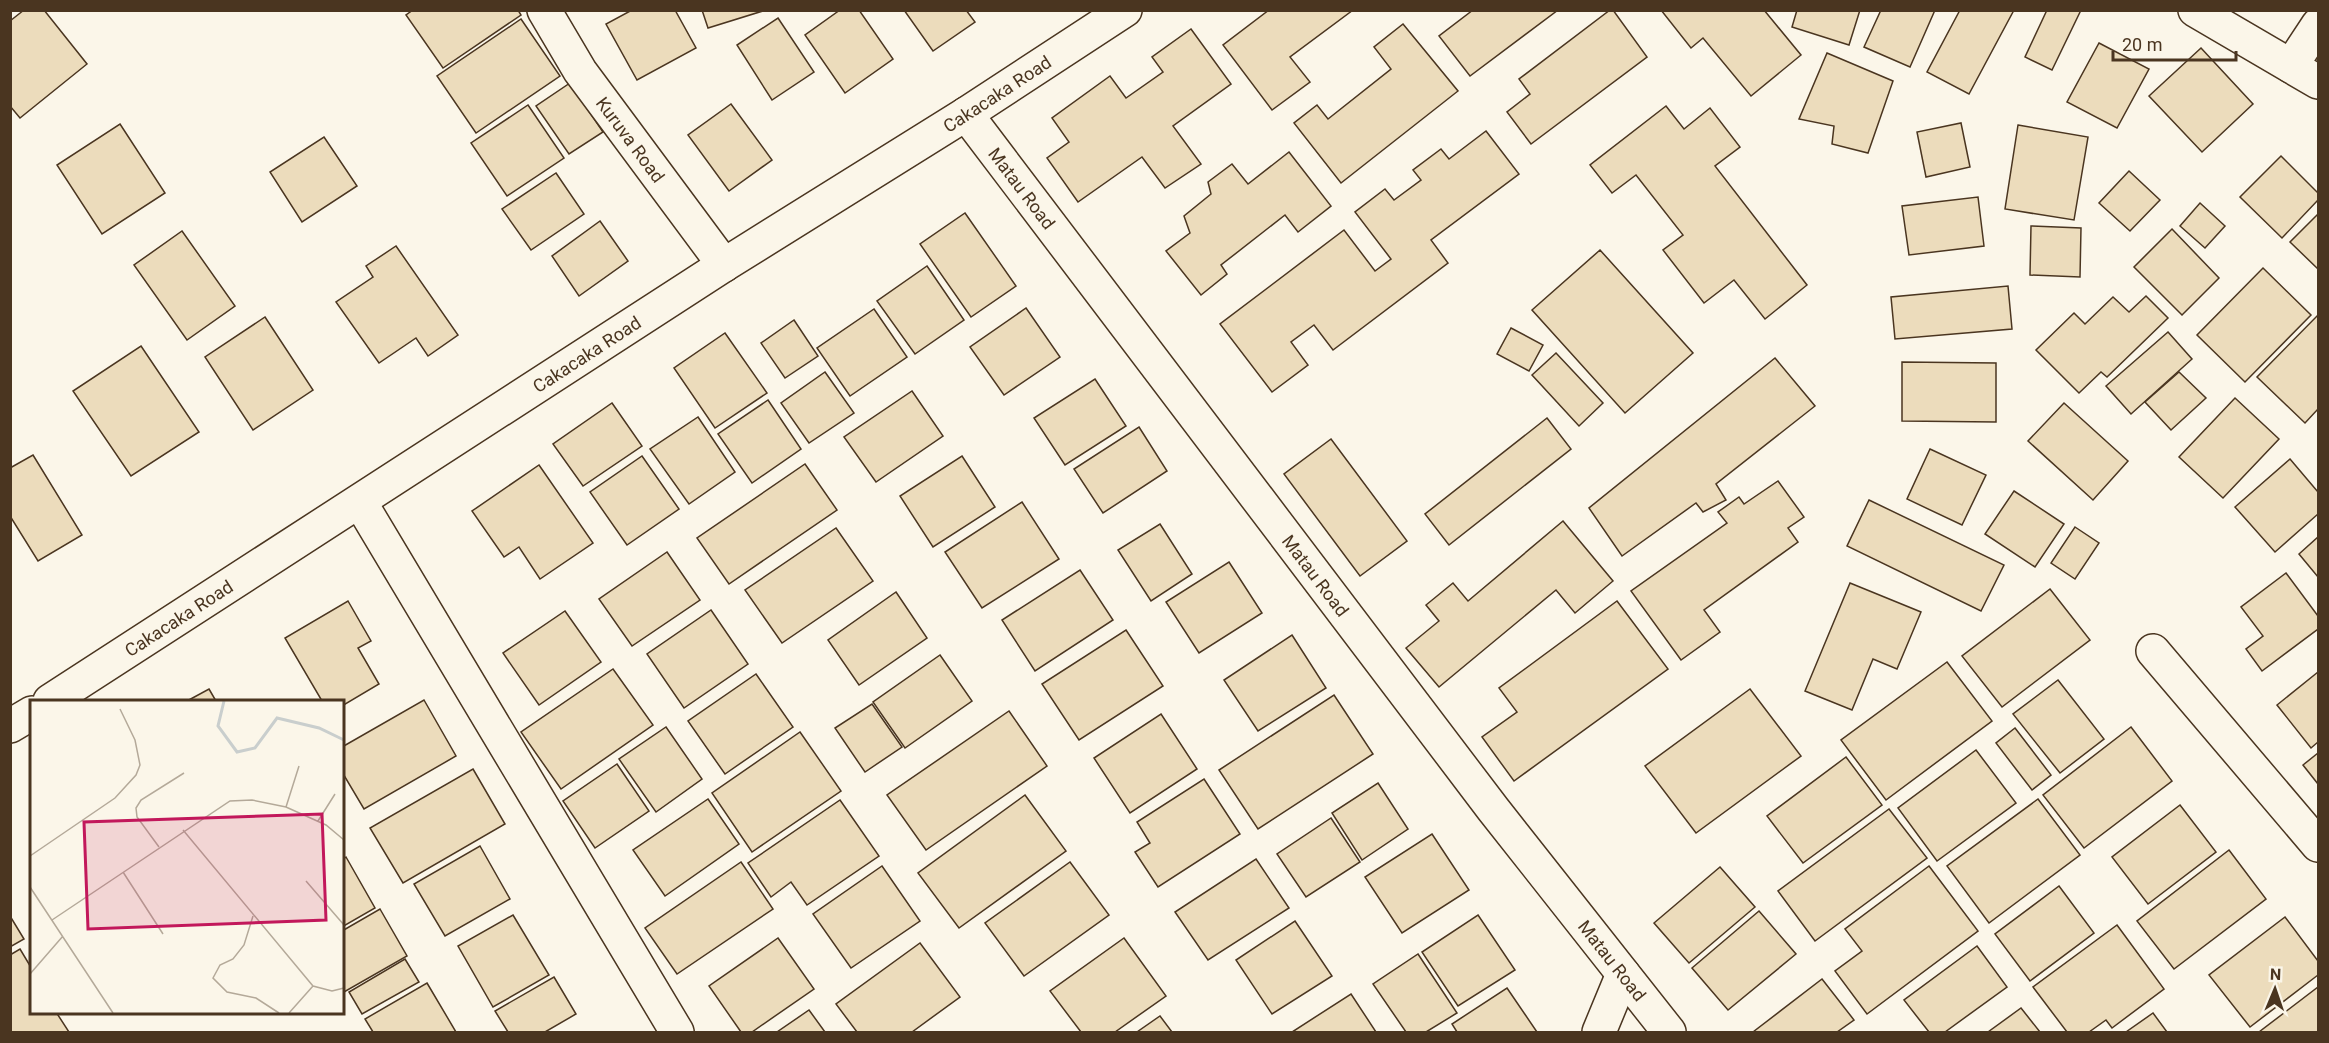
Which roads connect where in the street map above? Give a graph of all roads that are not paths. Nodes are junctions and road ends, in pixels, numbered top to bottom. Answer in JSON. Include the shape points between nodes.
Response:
{"nodes":[{"id":1,"x":544,"y":10,"type":"edge"},
{"id":2,"x":1125,"y":10,"type":"edge"},
{"id":3,"x":2195,"y":10,"type":"edge"},
{"id":4,"x":2319,"y":25,"type":"edge"},
{"id":5,"x":2305,"y":74,"type":"edge"},
{"id":6,"x":966,"y":114,"type":"junction"},
{"id":7,"x":724,"y":265,"type":"junction"},
{"id":8,"x":360,"y":502,"type":"junction"},
{"id":9,"x":2153,"y":651,"type":"dead end"},
{"id":10,"x":52,"y":700,"type":"edge"},
{"id":11,"x":30,"y":714,"type":"edge"},
{"id":12,"x":10,"y":726,"type":"edge"},
{"id":13,"x":2319,"y":845,"type":"edge"},
{"id":14,"x":1623,"y":974,"type":"junction"},
{"id":15,"x":677,"y":1032,"type":"edge"},
{"id":16,"x":1599,"y":1032,"type":"edge"},
{"id":17,"x":1669,"y":1032,"type":"edge"}],
"edges":[{"from":1,"to":7,"type":"street","name":"Kuruva Road","via":[[580,71]]},
{"from":2,"to":6,"type":"street","name":"Cakacaka Road"},
{"from":3,"to":5,"type":"street"},
{"from":4,"to":5,"type":"street"},
{"from":6,"to":7,"type":"street","name":"Cakacaka Road"},
{"from":6,"to":14,"type":"street","name":"Matau Road","via":[[1486,800]]},
{"from":7,"to":8,"type":"street","name":"Cakacaka Road"},
{"from":8,"to":10,"type":"street","name":"Cakacaka Road"},
{"from":8,"to":15,"type":"street"},
{"from":9,"to":13,"type":"street"},
{"from":11,"to":12,"type":"street"},
{"from":14,"to":16,"type":"street"},
{"from":14,"to":17,"type":"street","name":"Matau Road"}]}
